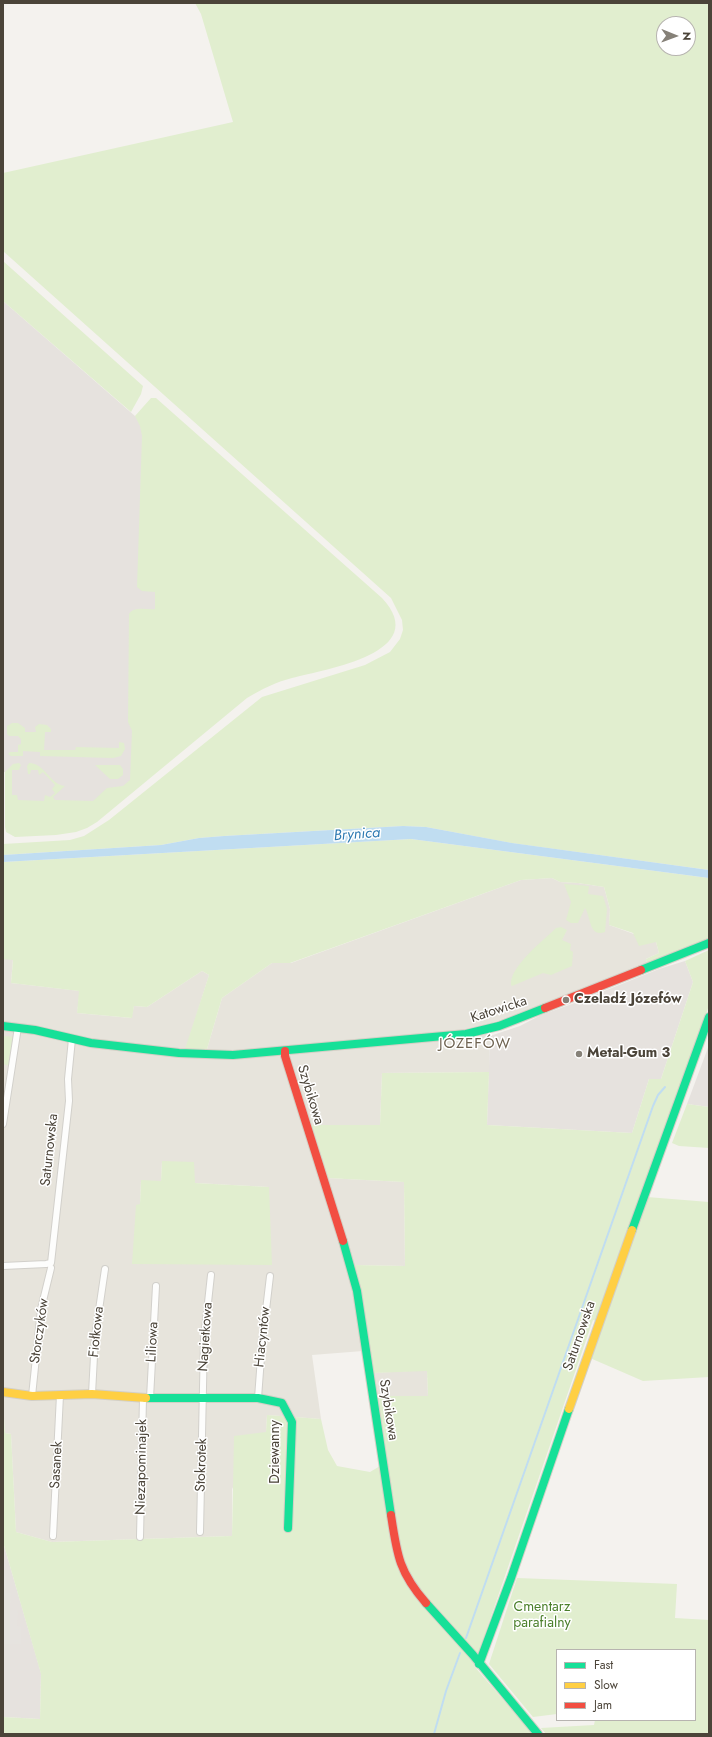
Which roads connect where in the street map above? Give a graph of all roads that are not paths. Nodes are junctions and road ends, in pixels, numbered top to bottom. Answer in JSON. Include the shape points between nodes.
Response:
{"nodes":[{"id":1,"x":709,"y":943,"type":"edge"},
{"id":2,"x":709,"y":1017,"type":"edge"},
{"id":3,"x":3,"y":1026,"type":"edge"},
{"id":4,"x":18,"y":1027,"type":"junction"},
{"id":5,"x":72,"y":1040,"type":"junction"},
{"id":6,"x":285,"y":1051,"type":"junction"},
{"id":7,"x":3,"y":1124,"type":"edge"},
{"id":8,"x":51,"y":1265,"type":"junction"},
{"id":9,"x":3,"y":1266,"type":"edge"},
{"id":10,"x":105,"y":1270,"type":"dead end"},
{"id":11,"x":211,"y":1275,"type":"dead end"},
{"id":12,"x":270,"y":1276,"type":"dead end"},
{"id":13,"x":156,"y":1286,"type":"dead end"},
{"id":14,"x":3,"y":1392,"type":"edge"},
{"id":15,"x":92,"y":1394,"type":"junction"},
{"id":16,"x":60,"y":1395,"type":"junction"},
{"id":17,"x":32,"y":1396,"type":"junction"},
{"id":18,"x":146,"y":1398,"type":"junction"},
{"id":19,"x":258,"y":1398,"type":"junction"},
{"id":20,"x":202,"y":1399,"type":"junction"},
{"id":21,"x":288,"y":1528,"type":"dead end"},
{"id":22,"x":200,"y":1532,"type":"dead end"},
{"id":23,"x":53,"y":1536,"type":"dead end"},
{"id":24,"x":140,"y":1537,"type":"dead end"},
{"id":25,"x":479,"y":1664,"type":"junction"},
{"id":26,"x":538,"y":1734,"type":"edge"}],
"edges":[{"from":1,"to":6,"type":"street","name":"Katowicka","via":[[491,1029],[466,1034]]},
{"from":2,"to":25,"type":"street","name":"Saturnowska"},
{"from":3,"to":4,"type":"street"},
{"from":4,"to":5,"type":"street"},
{"from":4,"to":7,"type":"street"},
{"from":5,"to":6,"type":"street","via":[[192,1054],[233,1055]]},
{"from":5,"to":8,"type":"street","name":"Saturnowska","via":[[68,1073],[69,1101]]},
{"from":6,"to":25,"type":"street","name":"Szybikowa","via":[[357,1291],[399,1561],[416,1590]]},
{"from":8,"to":9,"type":"street"},
{"from":8,"to":17,"type":"street","name":"Storczyków","via":[[41,1309]]},
{"from":10,"to":15,"type":"street","name":"Fiołkowa","via":[[94,1336]]},
{"from":11,"to":20,"type":"street","name":"Nagietkowa","via":[[204,1339]]},
{"from":12,"to":19,"type":"street","name":"Hiacyntów"},
{"from":13,"to":18,"type":"street","name":"Liliowa"},
{"from":14,"to":17,"type":"street"},
{"from":15,"to":16,"type":"street"},
{"from":15,"to":18,"type":"street"},
{"from":16,"to":17,"type":"street"},
{"from":16,"to":23,"type":"street","name":"Sasanek"},
{"from":18,"to":20,"type":"street"},
{"from":18,"to":24,"type":"street","name":"Niezapominajek"},
{"from":19,"to":20,"type":"street"},
{"from":19,"to":21,"type":"street","name":"Dziewanny","via":[[282,1403],[292,1422]]},
{"from":20,"to":22,"type":"street","name":"Stokrotek"},
{"from":25,"to":26,"type":"street","name":"Szybikowa"}]}
